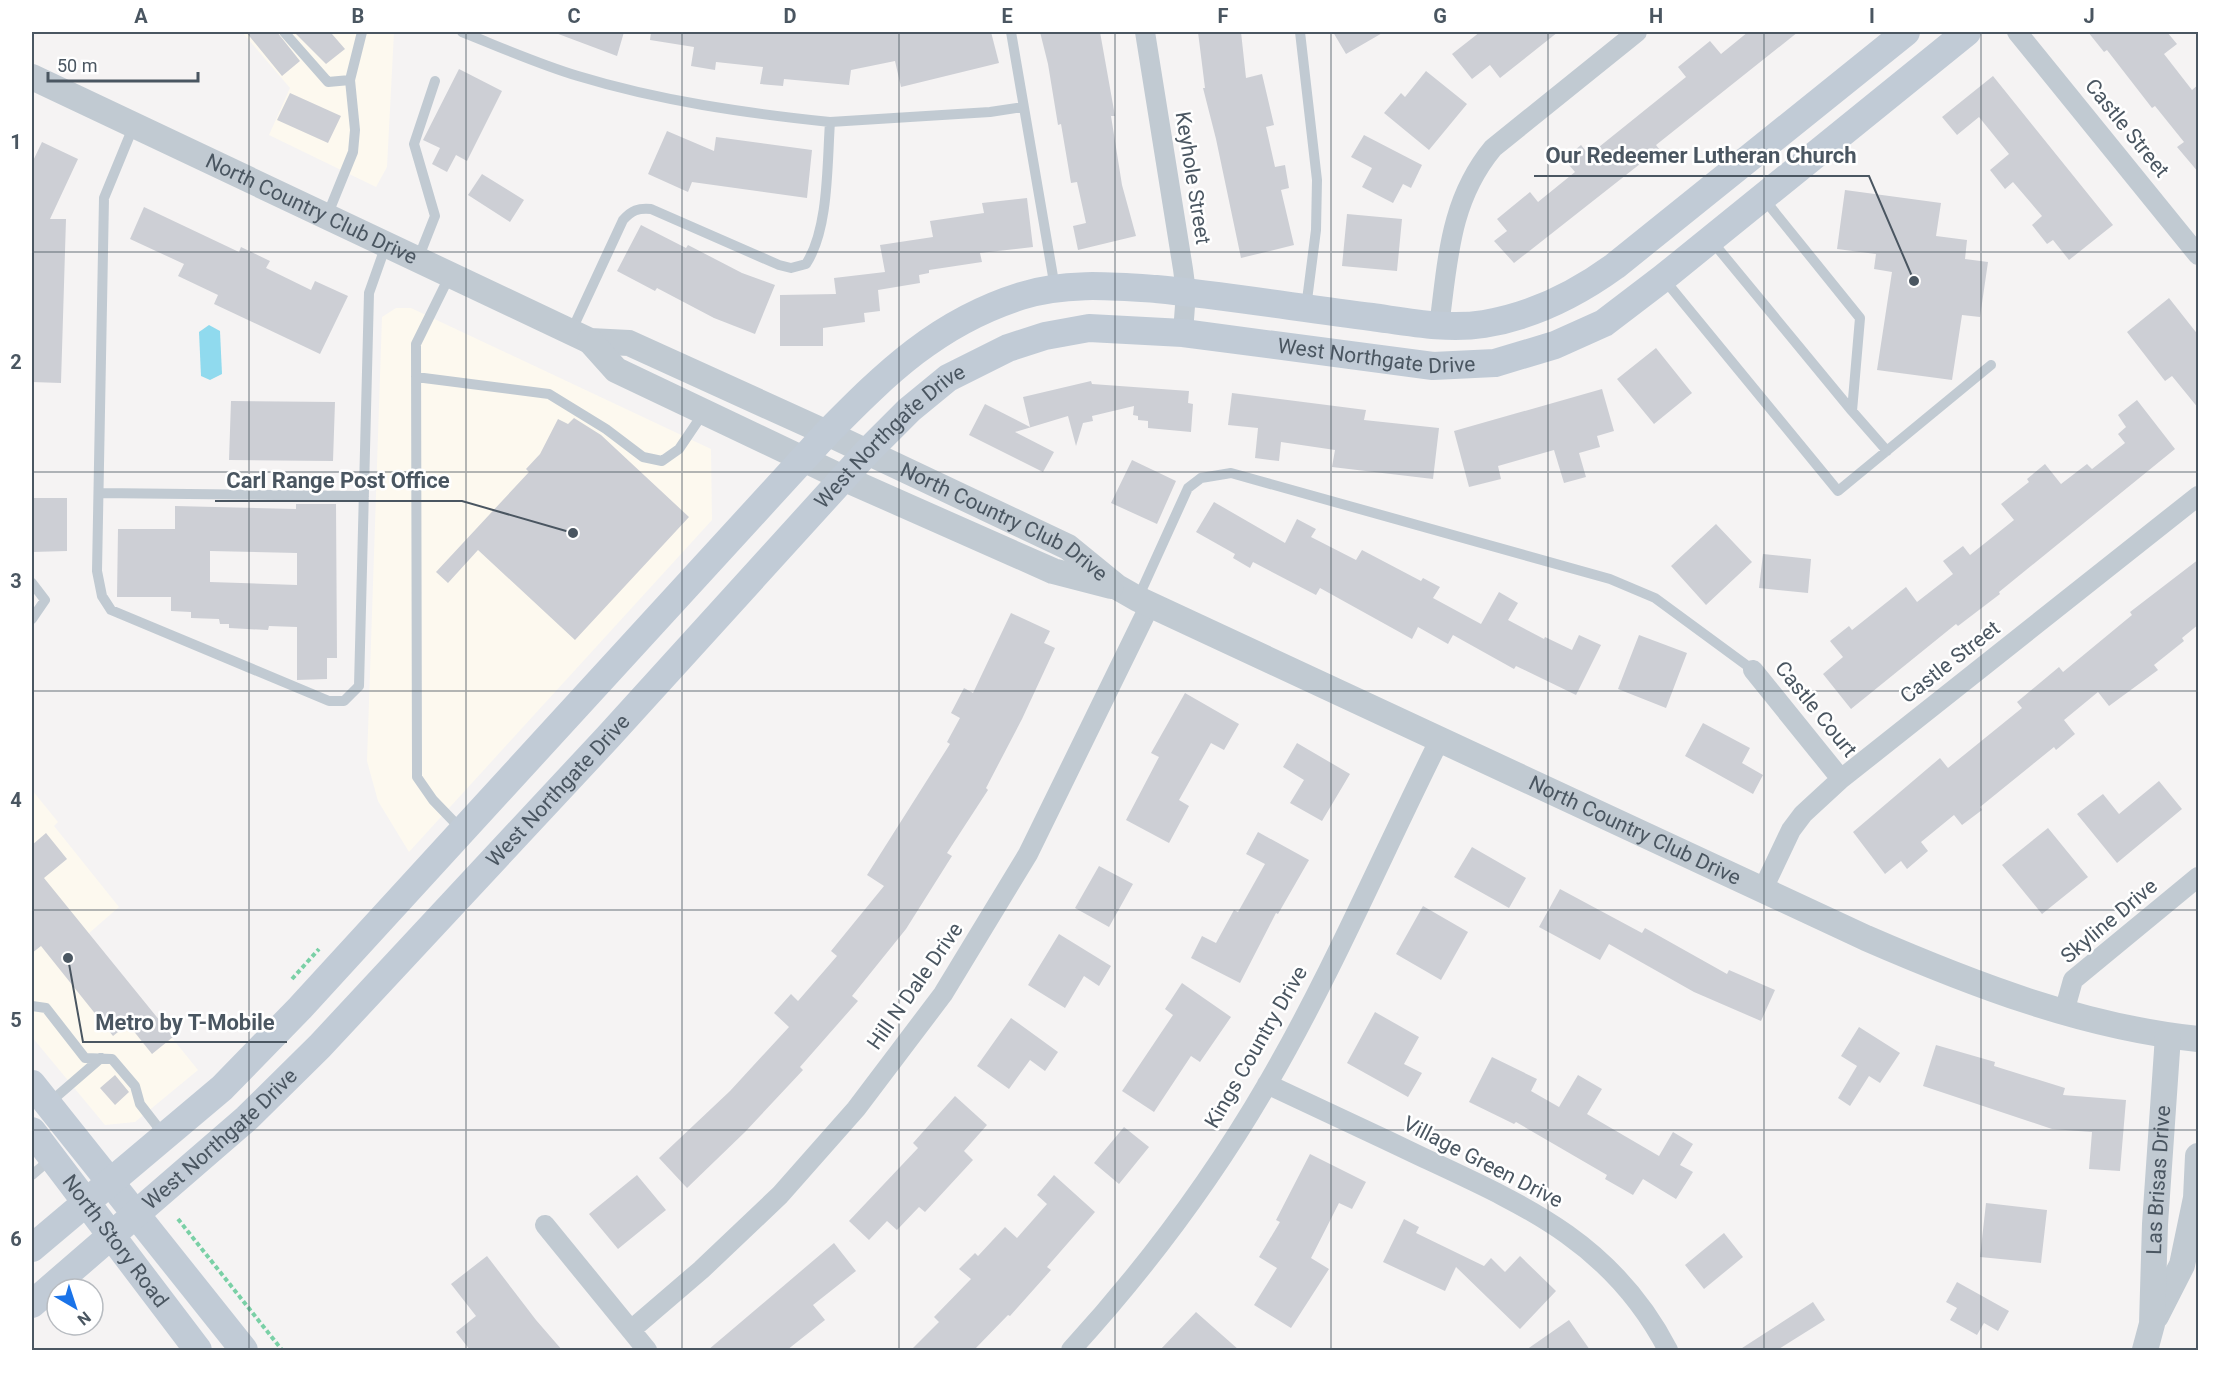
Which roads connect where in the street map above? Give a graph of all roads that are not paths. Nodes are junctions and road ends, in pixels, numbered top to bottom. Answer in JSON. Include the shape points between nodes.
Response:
{"nodes":[{"id":1,"x":285,"y":32,"type":"edge"},
{"id":2,"x":362,"y":32,"type":"edge"},
{"id":3,"x":462,"y":32,"type":"edge"},
{"id":4,"x":1011,"y":32,"type":"edge"},
{"id":5,"x":1145,"y":32,"type":"edge"},
{"id":6,"x":1300,"y":32,"type":"edge"},
{"id":7,"x":1637,"y":32,"type":"edge"},
{"id":8,"x":1906,"y":32,"type":"edge"},
{"id":9,"x":1967,"y":32,"type":"edge"},
{"id":10,"x":2017,"y":32,"type":"edge"},
{"id":11,"x":32,"y":77,"type":"edge"},
{"id":12,"x":350,"y":81,"type":"junction"},
{"id":13,"x":435,"y":81,"type":"dead end"},
{"id":14,"x":1023,"y":106,"type":"junction"},
{"id":15,"x":830,"y":122,"type":"junction"},
{"id":16,"x":134,"y":126,"type":"junction"},
{"id":17,"x":1762,"y":198,"type":"junction"},
{"id":18,"x":326,"y":216,"type":"junction"},
{"id":19,"x":1650,"y":239,"type":"junction"},
{"id":20,"x":1711,"y":240,"type":"junction"},
{"id":21,"x":386,"y":244,"type":"junction"},
{"id":22,"x":2199,"y":255,"type":"edge"},
{"id":23,"x":417,"y":259,"type":"junction"},
{"id":24,"x":1669,"y":273,"type":"junction"},
{"id":25,"x":450,"y":275,"type":"junction"},
{"id":26,"x":1055,"y":289,"type":"junction"},
{"id":27,"x":1186,"y":292,"type":"junction"},
{"id":28,"x":1306,"y":309,"type":"junction"},
{"id":29,"x":1439,"y":326,"type":"junction"},
{"id":30,"x":1183,"y":333,"type":"junction"},
{"id":31,"x":581,"y":337,"type":"junction"},
{"id":32,"x":1991,"y":365,"type":"dead end"},
{"id":33,"x":416,"y":377,"type":"junction"},
{"id":34,"x":1852,"y":411,"type":"junction"},
{"id":35,"x":705,"y":412,"type":"junction"},
{"id":36,"x":827,"y":433,"type":"junction"},
{"id":37,"x":1887,"y":451,"type":"junction"},
{"id":38,"x":867,"y":452,"type":"junction"},
{"id":39,"x":803,"y":459,"type":"junction"},
{"id":40,"x":843,"y":478,"type":"junction"},
{"id":41,"x":99,"y":493,"type":"junction"},
{"id":42,"x":364,"y":496,"type":"junction"},
{"id":43,"x":2199,"y":496,"type":"edge"},
{"id":44,"x":32,"y":583,"type":"edge"},
{"id":45,"x":1135,"y":597,"type":"junction"},
{"id":46,"x":32,"y":619,"type":"edge"},
{"id":47,"x":1753,"y":670,"type":"joint"},
{"id":48,"x":1438,"y":741,"type":"junction"},
{"id":49,"x":1841,"y":779,"type":"junction"},
{"id":50,"x":463,"y":831,"type":"junction"},
{"id":51,"x":491,"y":859,"type":"junction"},
{"id":52,"x":2199,"y":877,"type":"edge"},
{"id":53,"x":1762,"y":891,"type":"junction"},
{"id":54,"x":32,"y":1006,"type":"edge"},
{"id":55,"x":2064,"y":1011,"type":"junction"},
{"id":56,"x":2168,"y":1036,"type":"junction"},
{"id":57,"x":2199,"y":1039,"type":"edge"},
{"id":58,"x":101,"y":1058,"type":"junction"},
{"id":59,"x":1267,"y":1084,"type":"junction"},
{"id":60,"x":40,"y":1094,"type":"edge"},
{"id":61,"x":32,"y":1131,"type":"edge"},
{"id":62,"x":166,"y":1138,"type":"junction"},
{"id":63,"x":2199,"y":1156,"type":"edge"},
{"id":64,"x":42,"y":1166,"type":"edge"},
{"id":65,"x":110,"y":1182,"type":"junction"},
{"id":66,"x":87,"y":1201,"type":"junction"},
{"id":67,"x":136,"y":1214,"type":"junction"},
{"id":68,"x":545,"y":1225,"type":"dead end"},
{"id":69,"x":111,"y":1236,"type":"junction"},
{"id":70,"x":32,"y":1248,"type":"edge"},
{"id":71,"x":32,"y":1304,"type":"edge"},
{"id":72,"x":2152,"y":1324,"type":"junction"},
{"id":73,"x":631,"y":1330,"type":"junction"},
{"id":74,"x":198,"y":1350,"type":"edge"},
{"id":75,"x":244,"y":1350,"type":"edge"},
{"id":76,"x":647,"y":1350,"type":"edge"},
{"id":77,"x":1071,"y":1350,"type":"edge"},
{"id":78,"x":1668,"y":1350,"type":"edge"},
{"id":79,"x":2145,"y":1350,"type":"edge"}],
"edges":[{"from":1,"to":12,"type":"lane","via":[[328,82]]},
{"from":2,"to":12,"type":"lane"},
{"from":3,"to":15,"type":"lane","via":[[577,76],[633,91],[744,112]]},
{"from":4,"to":14,"type":"lane"},
{"from":5,"to":27,"type":"street","name":"Keyhole Street"},
{"from":6,"to":28,"type":"lane","via":[[1317,180],[1316,230]]},
{"from":7,"to":29,"type":"street","via":[[1493,148],[1478,166],[1456,213]]},
{"from":8,"to":19,"type":"main road","name":"West Northgate Drive"},
{"from":9,"to":17,"type":"main road","name":"West Northgate Drive"},
{"from":10,"to":22,"type":"street","name":"Castle Street"},
{"from":11,"to":16,"type":"street","name":"North Country Club Drive"},
{"from":12,"to":18,"type":"lane","via":[[353,152]]},
{"from":13,"to":23,"type":"lane","via":[[414,144],[435,216]]},
{"from":14,"to":15,"type":"lane","via":[[990,112]]},
{"from":14,"to":26,"type":"lane"},
{"from":15,"to":31,"type":"lane","via":[[823,207],[815,250],[806,264],[791,268],[779,265],[651,209],[640,208],[623,220]]},
{"from":16,"to":18,"type":"street","name":"North Country Club Drive"},
{"from":16,"to":41,"type":"lane","via":[[105,198]]},
{"from":17,"to":20,"type":"main road","name":"West Northgate Drive"},
{"from":17,"to":34,"type":"lane","via":[[1860,318]]},
{"from":18,"to":21,"type":"street","name":"North Country Club Drive"},
{"from":19,"to":24,"type":"main road"},
{"from":19,"to":29,"type":"main road","name":"West Northgate Drive","via":[[1583,289],[1551,305],[1484,324]]},
{"from":20,"to":24,"type":"main road","name":"West Northgate Drive"},
{"from":20,"to":34,"type":"lane"},
{"from":21,"to":23,"type":"street","name":"North Country Club Drive"},
{"from":21,"to":42,"type":"lane","via":[[369,293]]},
{"from":23,"to":25,"type":"street","name":"North Country Club Drive"},
{"from":24,"to":30,"type":"main road","name":"West Northgate Drive","via":[[1604,323],[1555,345],[1495,363],[1433,366]]},
{"from":24,"to":37,"type":"lane","via":[[1838,491]]},
{"from":25,"to":31,"type":"street","name":"North Country Club Drive"},
{"from":25,"to":33,"type":"lane","via":[[416,344]]},
{"from":26,"to":27,"type":"main road","name":"West Northgate Drive","via":[[1115,286]]},
{"from":26,"to":36,"type":"main road","name":"West Northgate Drive","via":[[1022,295],[923,343],[880,379]]},
{"from":27,"to":28,"type":"main road","name":"West Northgate Drive"},
{"from":27,"to":30,"type":"street","name":"Keyhole Street"},
{"from":28,"to":29,"type":"main road","name":"West Northgate Drive"},
{"from":30,"to":38,"type":"main road","name":"West Northgate Drive","via":[[1089,328],[1008,348],[927,393]]},
{"from":31,"to":35,"type":"street","name":"North Country Club Drive","via":[[616,370]]},
{"from":31,"to":36,"type":"street","name":"North Country Club Drive","via":[[629,343]]},
{"from":32,"to":37,"type":"lane"},
{"from":33,"to":35,"type":"lane","via":[[549,394],[606,429],[643,458],[662,460],[679,449]]},
{"from":33,"to":50,"type":"lane","via":[[417,777]]},
{"from":34,"to":37,"type":"lane"},
{"from":35,"to":39,"type":"street","name":"North Country Club Drive"},
{"from":36,"to":38,"type":"street","name":"North Country Club Drive"},
{"from":36,"to":39,"type":"main road","name":"West Northgate Drive"},
{"from":38,"to":40,"type":"main road","name":"West Northgate Drive"},
{"from":38,"to":45,"type":"street","name":"North Country Club Drive","via":[[1068,547]]},
{"from":39,"to":40,"type":"street","name":"North Country Club Drive"},
{"from":39,"to":50,"type":"main road","name":"West Northgate Drive"},
{"from":40,"to":45,"type":"street","name":"North Country Club Drive","via":[[1053,572]]},
{"from":40,"to":51,"type":"main road","name":"West Northgate Drive","via":[[608,737]]},
{"from":41,"to":42,"type":"lane"},
{"from":41,"to":42,"type":"lane","via":[[97,571],[102,596],[111,610],[329,701],[344,701],[359,686]]},
{"from":43,"to":49,"type":"street","name":"Castle Street"},
{"from":44,"to":46,"type":"lane","via":[[45,600]]},
{"from":45,"to":47,"type":"lane","via":[[1188,488],[1201,478],[1231,473],[1610,579],[1655,598]]},
{"from":45,"to":48,"type":"street","name":"North Country Club Drive"},
{"from":45,"to":73,"type":"street","name":"Hill N Dale Drive","via":[[1029,855],[943,994],[856,1109],[780,1195]]},
{"from":47,"to":49,"type":"street","name":"Castle Court"},
{"from":48,"to":53,"type":"street","name":"North Country Club Drive"},
{"from":48,"to":59,"type":"street","name":"Kings Country Drive","via":[[1326,977]]},
{"from":49,"to":53,"type":"street","name":"Castle Street","via":[[1791,830]]},
{"from":50,"to":51,"type":"main road"},
{"from":50,"to":62,"type":"main road","name":"West Northgate Drive","via":[[285,1024]]},
{"from":51,"to":67,"type":"main road","name":"West Northgate Drive","via":[[320,1046],[247,1118]]},
{"from":52,"to":55,"type":"street","name":"Skyline Drive","via":[[2073,980]]},
{"from":53,"to":55,"type":"street","name":"North Country Club Drive","via":[[1956,977]]},
{"from":54,"to":58,"type":"lane","via":[[46,1008],[85,1058]]},
{"from":55,"to":56,"type":"street","name":"North Country Club Drive"},
{"from":56,"to":57,"type":"street","name":"North Country Club Drive"},
{"from":56,"to":72,"type":"street","name":"Las Brisas Drive"},
{"from":58,"to":60,"type":"lane"},
{"from":58,"to":62,"type":"lane","via":[[112,1059],[135,1086],[140,1104]]},
{"from":59,"to":77,"type":"street","name":"Kings Country Drive","via":[[1156,1249]]},
{"from":59,"to":78,"type":"street","name":"Village Green Drive","via":[[1473,1181],[1561,1228],[1600,1259],[1630,1292]]},
{"from":60,"to":65,"type":"main road","name":"North Story Road"},
{"from":61,"to":64,"type":"main road","name":"North Story Road"},
{"from":62,"to":65,"type":"main road","name":"West Northgate Drive"},
{"from":63,"to":72,"type":"street","name":"Las Brisas Drive","via":[[2196,1198],[2181,1265]]},
{"from":64,"to":66,"type":"main road","name":"North Story Road"},
{"from":65,"to":66,"type":"main road","name":"West Northgate Drive"},
{"from":65,"to":67,"type":"main road","name":"North Story Road"},
{"from":66,"to":69,"type":"main road","name":"North Story Road"},
{"from":66,"to":70,"type":"main road","name":"West Northgate Drive"},
{"from":67,"to":69,"type":"main road","name":"West Northgate Drive"},
{"from":67,"to":75,"type":"main road","name":"North Story Road"},
{"from":68,"to":73,"type":"street"},
{"from":69,"to":71,"type":"main road","name":"West Northgate Drive"},
{"from":69,"to":74,"type":"main road","name":"North Story Road"},
{"from":72,"to":79,"type":"street","name":"Las Brisas Drive"},
{"from":73,"to":76,"type":"street"}]}
